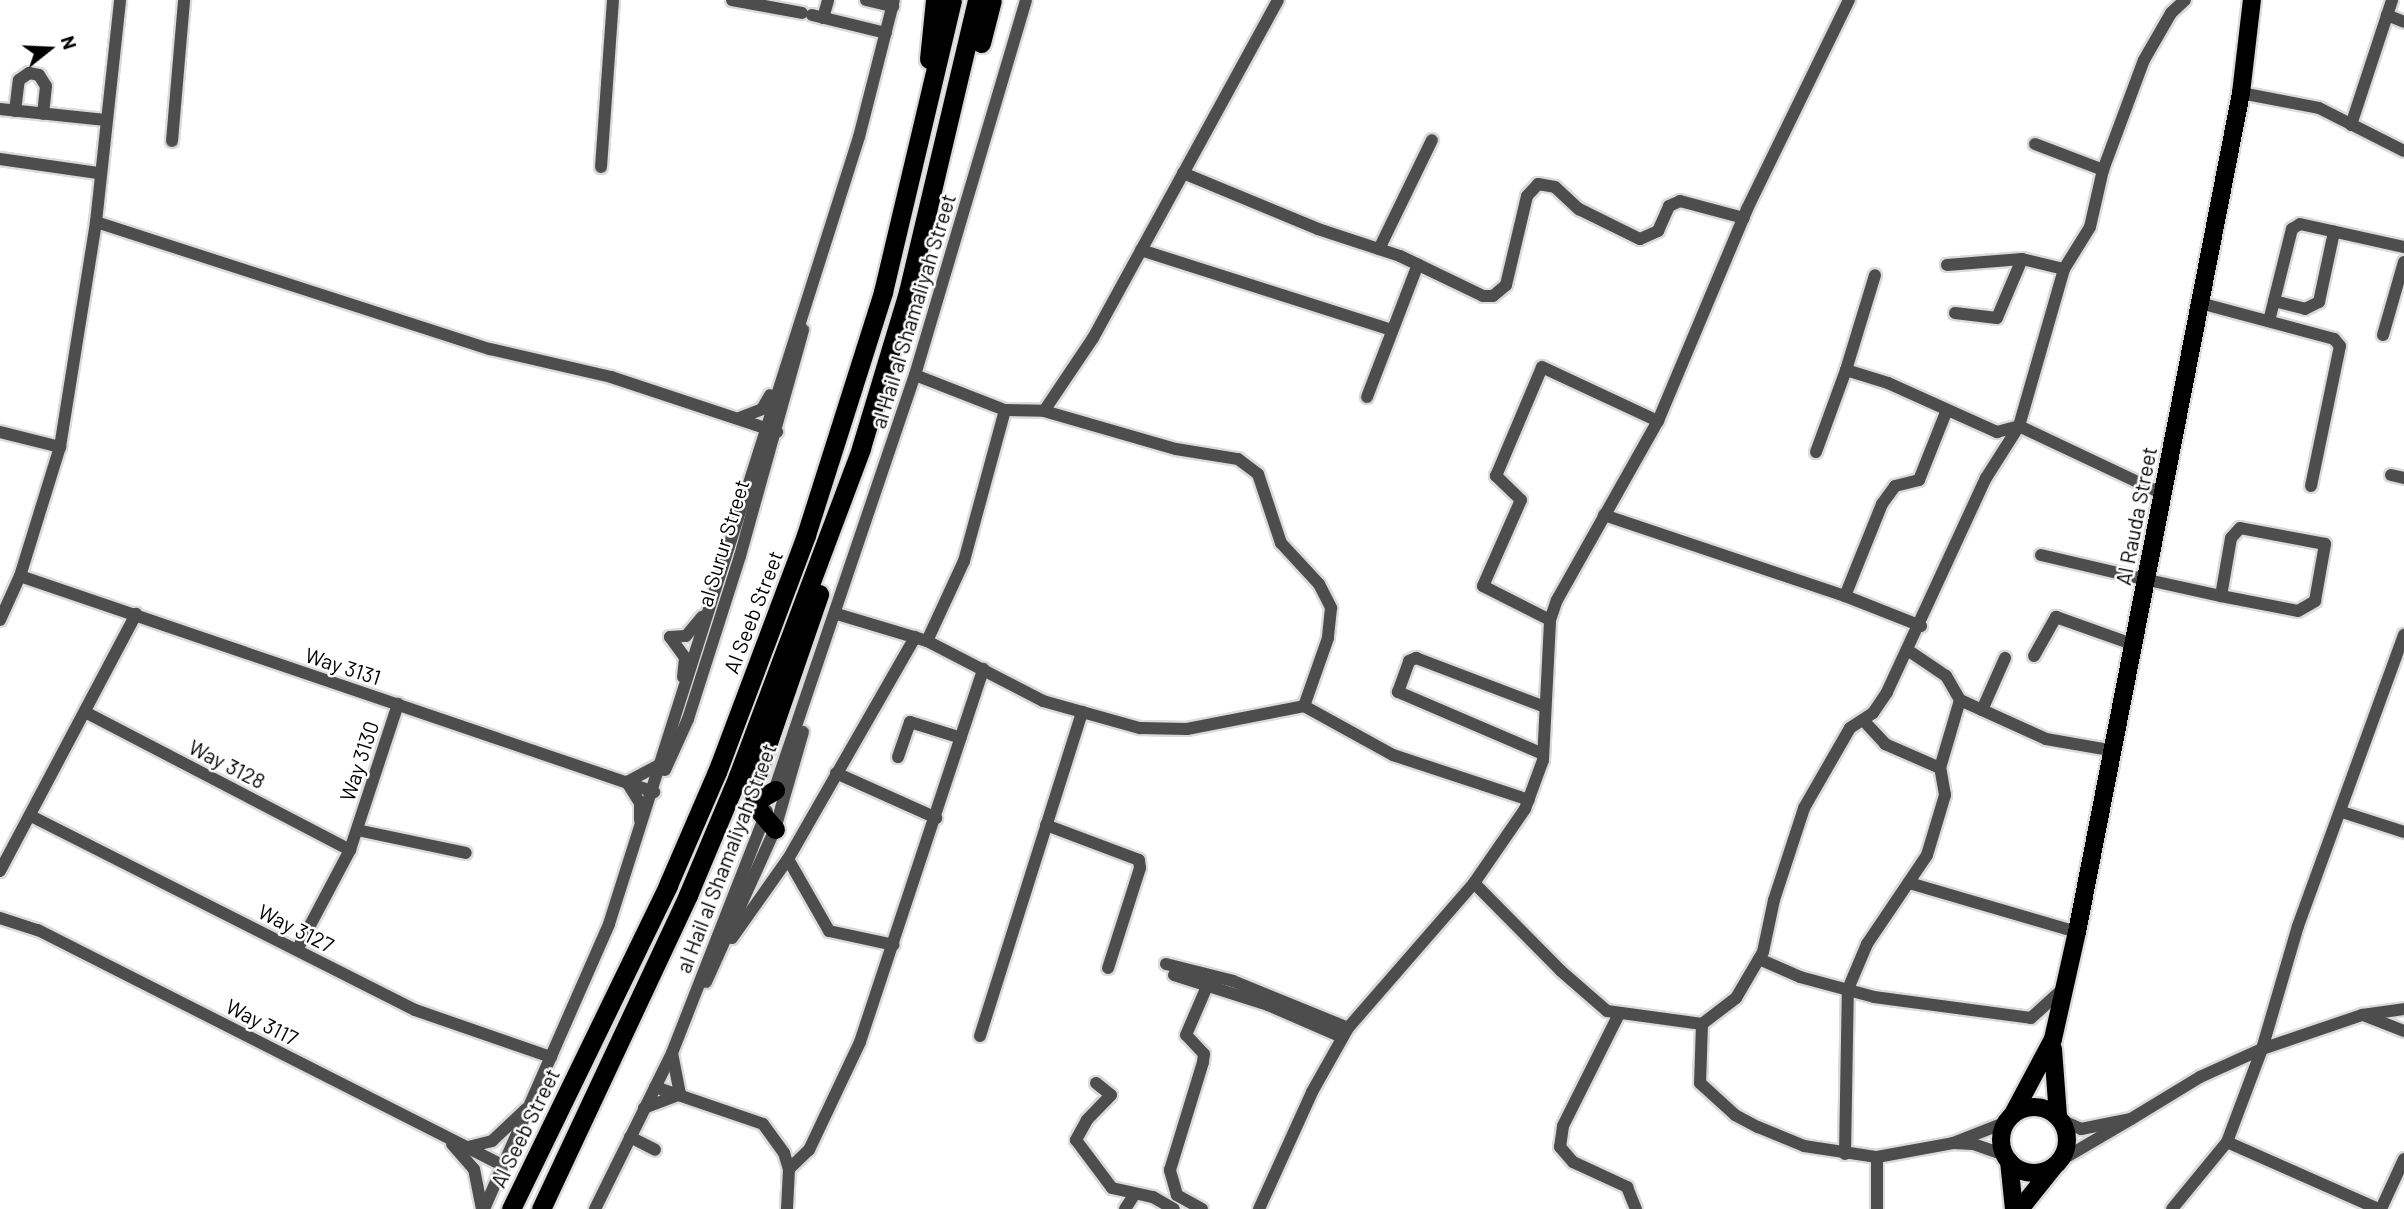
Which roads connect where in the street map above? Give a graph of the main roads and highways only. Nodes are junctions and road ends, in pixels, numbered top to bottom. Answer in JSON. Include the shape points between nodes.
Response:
{"nodes":[{"id":1,"x":935,"y":0,"type":"edge"},
{"id":2,"x":951,"y":0,"type":"edge"},
{"id":3,"x":977,"y":0,"type":"edge"},
{"id":4,"x":992,"y":0,"type":"edge"},
{"id":5,"x":2252,"y":0,"type":"edge"},
{"id":6,"x":921,"y":137,"type":"junction"},
{"id":7,"x":908,"y":292,"type":"junction"},
{"id":8,"x":861,"y":448,"type":"junction"},
{"id":9,"x":753,"y":786,"type":"junction"},
{"id":10,"x":775,"y":790,"type":"road end"},
{"id":11,"x":769,"y":824,"type":"road end"},
{"id":12,"x":2053,"y":1039,"type":"junction"},
{"id":13,"x":2010,"y":1118,"type":"junction"},
{"id":14,"x":2059,"y":1118,"type":"junction"},
{"id":15,"x":2007,"y":1158,"type":"junction"},
{"id":16,"x":2057,"y":1163,"type":"junction"},
{"id":17,"x":511,"y":1209,"type":"edge"},
{"id":18,"x":541,"y":1209,"type":"edge"},
{"id":19,"x":2014,"y":1209,"type":"edge"},
{"id":20,"x":2020,"y":1209,"type":"edge"}],
"edges":[{"from":1,"to":6,"type":"highway"},
{"from":2,"to":6,"type":"highway","name":"Al Seeb Street"},
{"from":3,"to":7,"type":"highway","name":"Al Seeb Street"},
{"from":4,"to":7,"type":"highway","via":[[955,144]]},
{"from":5,"to":12,"type":"main road","name":"Al Rauda Street","via":[[2241,93],[2148,580]]},
{"from":6,"to":17,"type":"highway","name":"Al Seeb Street","via":[[883,292],[810,522],[717,772],[668,885]]},
{"from":7,"to":8,"type":"highway","name":"Al Seeb Street"},
{"from":8,"to":9,"type":"highway","via":[[861,466]]},
{"from":8,"to":18,"type":"highway","name":"Al Seeb Street","via":[[688,895]]},
{"from":9,"to":10,"type":"highway","via":[[763,797]]},
{"from":9,"to":11,"type":"highway","via":[[756,807]]},
{"from":12,"to":13,"type":"main road","name":"Al Rauda Street"},
{"from":12,"to":14,"type":"main road","name":"Al Rauda Street"},
{"from":13,"to":14,"type":"main road","via":[[2031,1107]]},
{"from":13,"to":15,"type":"main road","via":[[2002,1132]]},
{"from":14,"to":16,"type":"main road","via":[[2067,1133]]},
{"from":15,"to":16,"type":"main road","via":[[2030,1173]]},
{"from":15,"to":19,"type":"main road"},
{"from":16,"to":20,"type":"main road"}]}
